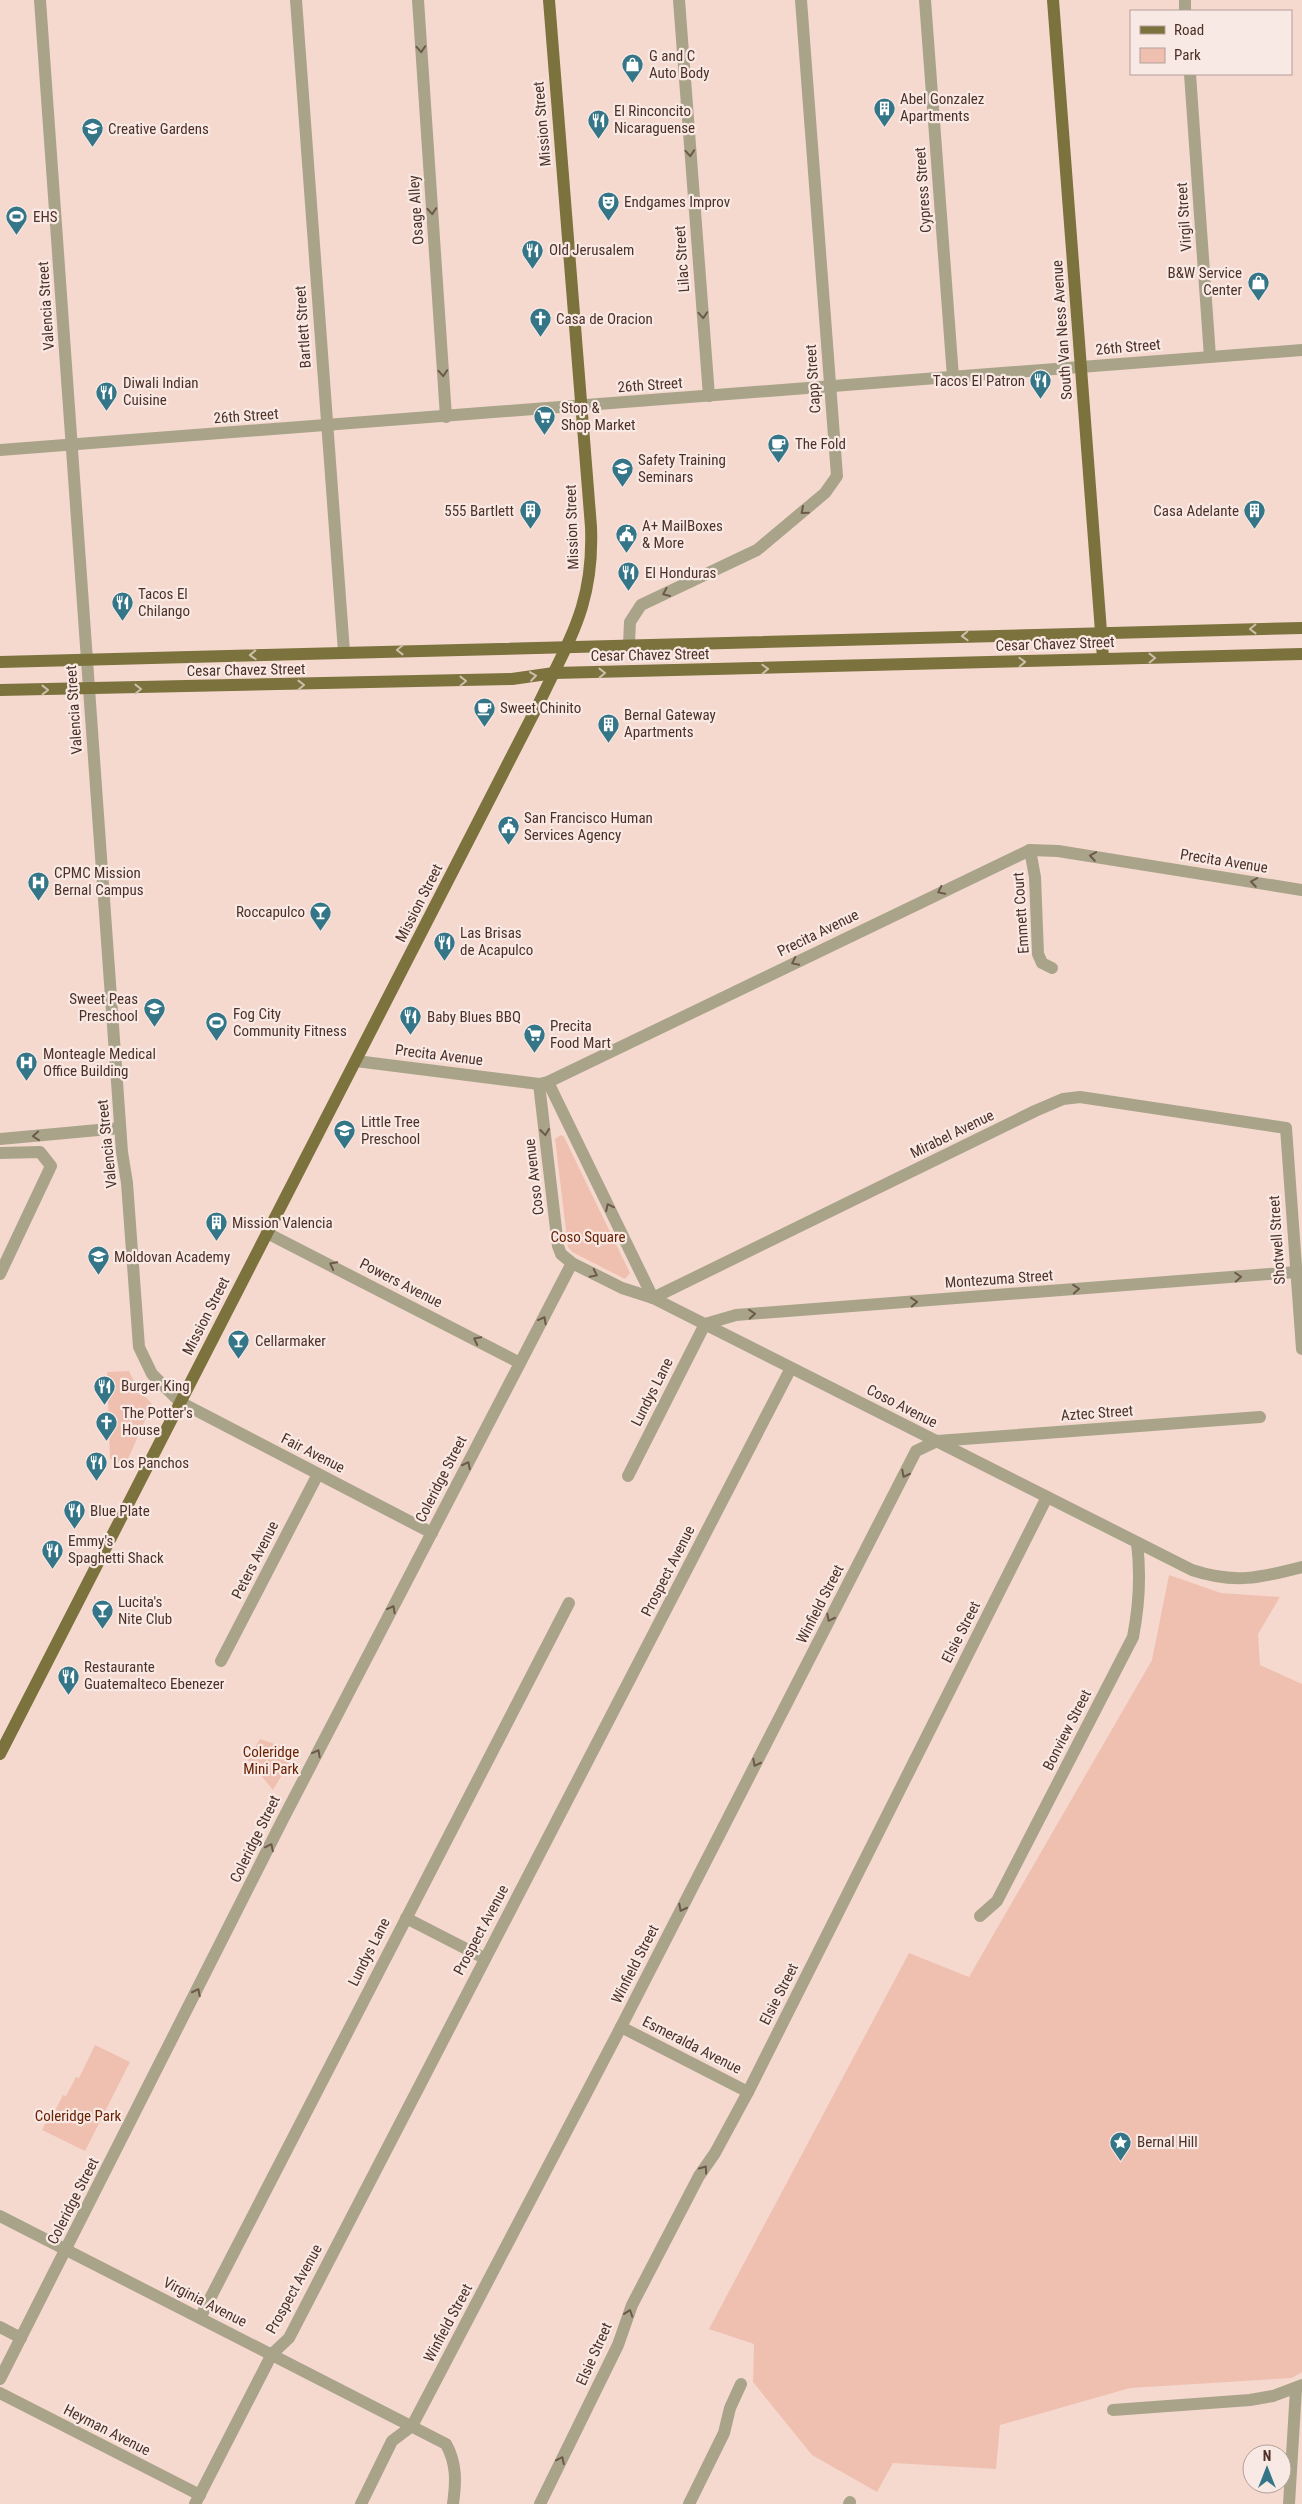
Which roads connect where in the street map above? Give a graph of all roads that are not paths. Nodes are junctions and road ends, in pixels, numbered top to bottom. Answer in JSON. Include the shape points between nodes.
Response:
{"nodes":[{"id":1,"x":40,"y":0,"type":"edge"},
{"id":2,"x":296,"y":0,"type":"edge"},
{"id":3,"x":418,"y":0,"type":"edge"},
{"id":4,"x":549,"y":0,"type":"edge"},
{"id":5,"x":679,"y":0,"type":"edge"},
{"id":6,"x":801,"y":0,"type":"edge"},
{"id":7,"x":925,"y":0,"type":"edge"},
{"id":8,"x":1053,"y":0,"type":"edge"},
{"id":9,"x":1190,"y":75,"type":"edge"},
{"id":10,"x":1302,"y":350,"type":"edge"},
{"id":11,"x":1210,"y":357,"type":"junction"},
{"id":12,"x":1082,"y":368,"type":"junction"},
{"id":13,"x":953,"y":377,"type":"junction"},
{"id":14,"x":830,"y":387,"type":"junction"},
{"id":15,"x":709,"y":396,"type":"junction"},
{"id":16,"x":581,"y":406,"type":"junction"},
{"id":17,"x":446,"y":417,"type":"junction"},
{"id":18,"x":326,"y":426,"type":"junction"},
{"id":19,"x":71,"y":444,"type":"junction"},
{"id":20,"x":0,"y":450,"type":"edge"},
{"id":21,"x":1302,"y":628,"type":"edge"},
{"id":22,"x":1101,"y":632,"type":"junction"},
{"id":23,"x":628,"y":644,"type":"junction"},
{"id":24,"x":568,"y":646,"type":"junction"},
{"id":25,"x":344,"y":652,"type":"junction"},
{"id":26,"x":1302,"y":654,"type":"edge"},
{"id":27,"x":1103,"y":658,"type":"junction"},
{"id":28,"x":87,"y":659,"type":"junction"},
{"id":29,"x":0,"y":662,"type":"edge"},
{"id":30,"x":554,"y":673,"type":"junction"},
{"id":31,"x":0,"y":690,"type":"edge"},
{"id":32,"x":89,"y":690,"type":"junction"},
{"id":33,"x":1030,"y":850,"type":"junction"},
{"id":34,"x":1302,"y":890,"type":"edge"},
{"id":35,"x":1052,"y":968,"type":"dead end"},
{"id":36,"x":356,"y":1061,"type":"junction"},
{"id":37,"x":543,"y":1082,"type":"junction"},
{"id":38,"x":120,"y":1128,"type":"junction"},
{"id":39,"x":1286,"y":1128,"type":"joint"},
{"id":40,"x":0,"y":1139,"type":"edge"},
{"id":41,"x":0,"y":1153,"type":"edge"},
{"id":42,"x":267,"y":1233,"type":"junction"},
{"id":43,"x":572,"y":1263,"type":"junction"},
{"id":44,"x":1296,"y":1272,"type":"junction"},
{"id":45,"x":0,"y":1274,"type":"edge"},
{"id":46,"x":653,"y":1298,"type":"junction"},
{"id":47,"x":705,"y":1324,"type":"junction"},
{"id":48,"x":1302,"y":1349,"type":"edge"},
{"id":49,"x":520,"y":1363,"type":"junction"},
{"id":50,"x":791,"y":1368,"type":"junction"},
{"id":51,"x":180,"y":1402,"type":"junction"},
{"id":52,"x":1260,"y":1416,"type":"dead end"},
{"id":53,"x":937,"y":1442,"type":"junction"},
{"id":54,"x":318,"y":1474,"type":"junction"},
{"id":55,"x":628,"y":1476,"type":"dead end"},
{"id":56,"x":1047,"y":1497,"type":"junction"},
{"id":57,"x":432,"y":1533,"type":"junction"},
{"id":58,"x":1137,"y":1543,"type":"junction"},
{"id":59,"x":1302,"y":1567,"type":"edge"},
{"id":60,"x":569,"y":1603,"type":"dead end"},
{"id":61,"x":220,"y":1660,"type":"dead end"},
{"id":62,"x":0,"y":1754,"type":"edge"},
{"id":63,"x":980,"y":1916,"type":"dead end"},
{"id":64,"x":406,"y":1918,"type":"junction"},
{"id":65,"x":484,"y":1958,"type":"junction"},
{"id":66,"x":621,"y":2027,"type":"junction"},
{"id":67,"x":748,"y":2092,"type":"junction"},
{"id":68,"x":0,"y":2216,"type":"edge"},
{"id":69,"x":66,"y":2250,"type":"junction"},
{"id":70,"x":200,"y":2318,"type":"junction"},
{"id":71,"x":0,"y":2327,"type":"edge"},
{"id":72,"x":21,"y":2338,"type":"junction"},
{"id":73,"x":272,"y":2354,"type":"junction"},
{"id":74,"x":0,"y":2379,"type":"edge"},
{"id":75,"x":741,"y":2384,"type":"dead end"},
{"id":76,"x":1299,"y":2387,"type":"edge"},
{"id":77,"x":0,"y":2393,"type":"edge"},
{"id":78,"x":1113,"y":2410,"type":"dead end"},
{"id":79,"x":412,"y":2426,"type":"junction"},
{"id":80,"x":197,"y":2500,"type":"edge"},
{"id":81,"x":361,"y":2504,"type":"edge"},
{"id":82,"x":453,"y":2504,"type":"edge"},
{"id":83,"x":540,"y":2504,"type":"edge"},
{"id":84,"x":689,"y":2504,"type":"edge"},
{"id":85,"x":1289,"y":2504,"type":"edge"}],
"edges":[{"from":1,"to":19,"type":"street","name":"Valencia Street"},
{"from":2,"to":18,"type":"street","name":"Bartlett Street"},
{"from":3,"to":17,"type":"street","name":"Osage Alley","one_way":true},
{"from":4,"to":16,"type":"main road","name":"Mission Street"},
{"from":5,"to":15,"type":"street","name":"Lilac Street","one_way":true},
{"from":6,"to":14,"type":"street","name":"Capp Street"},
{"from":7,"to":13,"type":"street","name":"Cypress Street"},
{"from":8,"to":12,"type":"main road","name":"South Van Ness Avenue"},
{"from":9,"to":11,"type":"street","name":"Virgil Street"},
{"from":10,"to":11,"type":"street","name":"26th Street"},
{"from":11,"to":12,"type":"street","name":"26th Street"},
{"from":12,"to":13,"type":"street","name":"26th Street"},
{"from":12,"to":22,"type":"main road","name":"South Van Ness Avenue"},
{"from":13,"to":14,"type":"street","name":"26th Street"},
{"from":14,"to":15,"type":"street","name":"26th Street"},
{"from":14,"to":23,"type":"street","name":"Capp Street","one_way":true,"via":[[837,476],[825,493],[757,550],[641,604],[630,622]]},
{"from":15,"to":16,"type":"street","name":"26th Street"},
{"from":16,"to":17,"type":"street","name":"26th Street"},
{"from":16,"to":24,"type":"main road","name":"Mission Street","via":[[591,552],[587,592]]},
{"from":17,"to":18,"type":"street","name":"26th Street"},
{"from":18,"to":19,"type":"street","name":"26th Street"},
{"from":18,"to":25,"type":"street","name":"Bartlett Street"},
{"from":19,"to":20,"type":"street","name":"26th Street"},
{"from":19,"to":28,"type":"street","name":"Valencia Street"},
{"from":21,"to":22,"type":"main road","name":"Cesar Chavez Street","one_way":true},
{"from":22,"to":23,"type":"main road","name":"Cesar Chavez Street","one_way":true},
{"from":22,"to":27,"type":"main road","name":"South Van Ness Avenue"},
{"from":23,"to":24,"type":"main road","name":"Cesar Chavez Street"},
{"from":24,"to":25,"type":"main road","name":"Cesar Chavez Street","one_way":true},
{"from":24,"to":30,"type":"main road","name":"Mission Street"},
{"from":25,"to":28,"type":"main road","name":"Cesar Chavez Street","one_way":true},
{"from":27,"to":26,"type":"main road","name":"Cesar Chavez Street","one_way":true},
{"from":30,"to":27,"type":"main road","name":"Cesar Chavez Street","one_way":true},
{"from":28,"to":29,"type":"main road","name":"Cesar Chavez Street"},
{"from":28,"to":32,"type":"street","name":"Valencia Street"},
{"from":32,"to":30,"type":"main road","name":"Cesar Chavez Street","one_way":true,"via":[[512,679]]},
{"from":30,"to":36,"type":"main road","name":"Mission Street"},
{"from":31,"to":32,"type":"main road","name":"Cesar Chavez Street","one_way":true},
{"from":32,"to":38,"type":"street","name":"Valencia Street"},
{"from":34,"to":33,"type":"street","name":"Precita Avenue","one_way":true,"via":[[1058,850]]},
{"from":33,"to":35,"type":"street","name":"Emmett Court","via":[[1035,877],[1038,954],[1042,963]]},
{"from":33,"to":37,"type":"street","name":"Precita Avenue","one_way":true},
{"from":36,"to":37,"type":"street","name":"Precita Avenue"},
{"from":36,"to":42,"type":"main road","name":"Mission Street"},
{"from":37,"to":43,"type":"street","name":"Coso Avenue","one_way":true,"via":[[558,1246],[561,1254]]},
{"from":46,"to":37,"type":"street","one_way":true},
{"from":38,"to":40,"type":"street","one_way":true},
{"from":38,"to":51,"type":"street","name":"Valencia Street","via":[[138,1336],[144,1360],[156,1378]]},
{"from":39,"to":44,"type":"street","name":"Shotwell Street"},
{"from":39,"to":46,"type":"street","name":"Mirabel Avenue","via":[[1100,1099],[1063,1099]]},
{"from":41,"to":45,"type":"street","via":[[40,1152],[51,1166]]},
{"from":49,"to":42,"type":"street","name":"Powers Avenue","one_way":true},
{"from":42,"to":51,"type":"main road","name":"Mission Street"},
{"from":43,"to":46,"type":"street","name":"Coso Avenue","one_way":true,"via":[[622,1288]]},
{"from":49,"to":43,"type":"street","name":"Coleridge Street","one_way":true},
{"from":47,"to":44,"type":"street","name":"Montezuma Street","one_way":true,"via":[[736,1315]]},
{"from":44,"to":48,"type":"street","name":"Shotwell Street"},
{"from":46,"to":47,"type":"street","name":"Coso Avenue"},
{"from":47,"to":50,"type":"street","name":"Coso Avenue"},
{"from":47,"to":55,"type":"street","name":"Lundys Lane"},
{"from":57,"to":49,"type":"street","name":"Coleridge Street","one_way":true},
{"from":50,"to":53,"type":"street","name":"Coso Avenue"},
{"from":50,"to":65,"type":"street","name":"Prospect Avenue"},
{"from":51,"to":54,"type":"street","name":"Fair Avenue"},
{"from":51,"to":62,"type":"main road","name":"Mission Street"},
{"from":52,"to":53,"type":"street","name":"Aztec Street"},
{"from":53,"to":56,"type":"street","name":"Coso Avenue"},
{"from":53,"to":66,"type":"street","name":"Winfield Street","one_way":true,"via":[[916,1451]]},
{"from":54,"to":57,"type":"street","name":"Fair Avenue"},
{"from":54,"to":61,"type":"street","name":"Peters Avenue"},
{"from":56,"to":58,"type":"street","name":"Coso Avenue"},
{"from":56,"to":67,"type":"street","name":"Elsie Street"},
{"from":69,"to":57,"type":"street","name":"Coleridge Street","one_way":true,"via":[[282,1821]]},
{"from":58,"to":59,"type":"street","name":"Coso Avenue","via":[[1192,1570],[1228,1579],[1250,1579]]},
{"from":58,"to":63,"type":"street","name":"Bonview Street","via":[[1140,1566],[1133,1637],[997,1901]]},
{"from":60,"to":64,"type":"street","name":"Lundys Lane"},
{"from":64,"to":65,"type":"street"},
{"from":64,"to":70,"type":"street","name":"Lundys Lane"},
{"from":65,"to":73,"type":"street","name":"Prospect Avenue","via":[[289,2338]]},
{"from":66,"to":67,"type":"street","name":"Esmeralda Avenue"},
{"from":66,"to":79,"type":"street","name":"Winfield Street"},
{"from":83,"to":67,"type":"street","name":"Elsie Street","one_way":true,"via":[[618,2345],[632,2305],[699,2176],[715,2154]]},
{"from":68,"to":69,"type":"street","name":"Virginia Avenue"},
{"from":69,"to":70,"type":"street","name":"Virginia Avenue"},
{"from":69,"to":72,"type":"street","name":"Coleridge Street"},
{"from":70,"to":73,"type":"street","name":"Virginia Avenue"},
{"from":71,"to":72,"type":"street"},
{"from":72,"to":74,"type":"street","name":"Coleridge Street"},
{"from":73,"to":79,"type":"street","name":"Virginia Avenue"},
{"from":73,"to":80,"type":"street","name":"Prospect Avenue"},
{"from":75,"to":84,"type":"street","via":[[730,2408],[724,2433]]},
{"from":76,"to":78,"type":"street","via":[[1250,2400]]},
{"from":76,"to":85,"type":"street"},
{"from":77,"to":80,"type":"street","name":"Heyman Avenue"},
{"from":79,"to":81,"type":"street","name":"Winfield Street","via":[[392,2441]]},
{"from":79,"to":82,"type":"street","name":"Virginia Avenue","via":[[446,2444],[454,2458]]}]}
